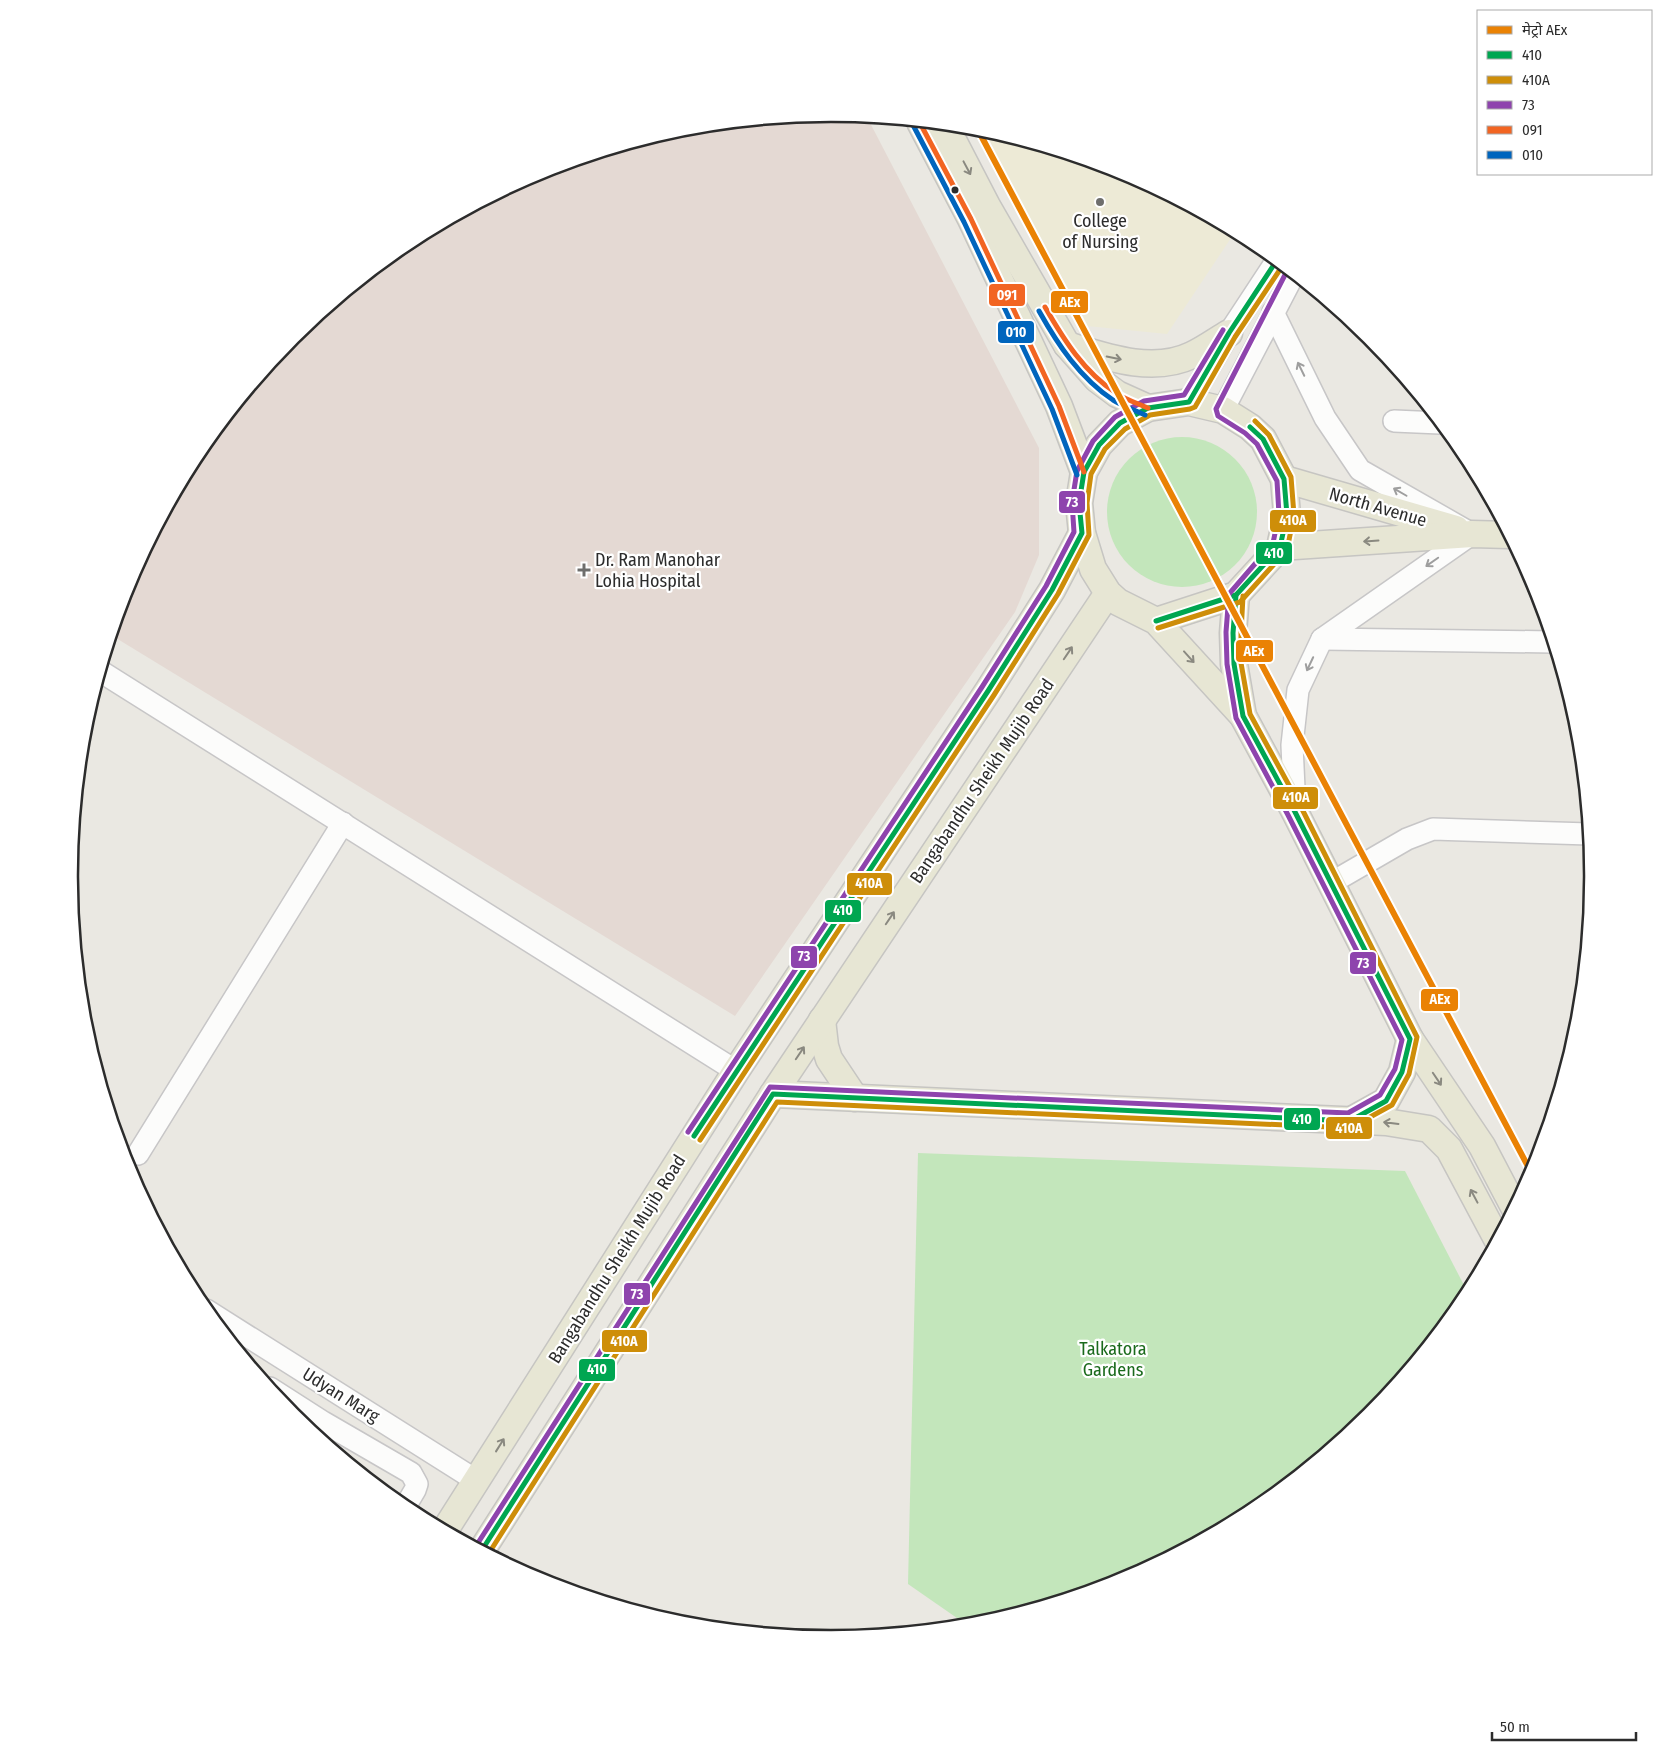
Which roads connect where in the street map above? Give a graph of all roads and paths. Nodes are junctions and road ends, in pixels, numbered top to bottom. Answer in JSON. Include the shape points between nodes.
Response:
{"nodes":[{"id":1,"x":923,"y":128,"type":"edge"},
{"id":2,"x":948,"y":132,"type":"edge"},
{"id":3,"x":1273,"y":266,"type":"edge"},
{"id":4,"x":1291,"y":279,"type":"edge"},
{"id":5,"x":1273,"y":312,"type":"junction"},
{"id":6,"x":1229,"y":333,"type":"junction"},
{"id":7,"x":1067,"y":345,"type":"junction"},
{"id":8,"x":1189,"y":402,"type":"junction"},
{"id":9,"x":1148,"y":408,"type":"junction"},
{"id":10,"x":1223,"y":410,"type":"junction"},
{"id":11,"x":1394,"y":421,"type":"dead end"},
{"id":12,"x":1433,"y":423,"type":"edge"},
{"id":13,"x":1084,"y":472,"type":"junction"},
{"id":14,"x":1284,"y":479,"type":"junction"},
{"id":15,"x":1082,"y":533,"type":"junction"},
{"id":16,"x":1472,"y":534,"type":"junction"},
{"id":17,"x":1503,"y":535,"type":"edge"},
{"id":18,"x":1280,"y":547,"type":"junction"},
{"id":19,"x":1108,"y":593,"type":"junction"},
{"id":20,"x":1236,"y":594,"type":"junction"},
{"id":21,"x":1156,"y":621,"type":"junction"},
{"id":22,"x":1322,"y":639,"type":"junction"},
{"id":23,"x":1547,"y":642,"type":"edge"},
{"id":24,"x":105,"y":674,"type":"edge"},
{"id":25,"x":1243,"y":716,"type":"junction"},
{"id":26,"x":1295,"y":812,"type":"junction"},
{"id":27,"x":343,"y":823,"type":"junction"},
{"id":28,"x":1583,"y":834,"type":"edge"},
{"id":29,"x":1331,"y":883,"type":"junction"},
{"id":30,"x":822,"y":1020,"type":"junction"},
{"id":31,"x":1410,"y":1039,"type":"junction"},
{"id":32,"x":736,"y":1071,"type":"junction"},
{"id":33,"x":772,"y":1094,"type":"junction"},
{"id":34,"x":855,"y":1098,"type":"junction"},
{"id":35,"x":1350,"y":1121,"type":"junction"},
{"id":36,"x":138,"y":1154,"type":"dead end"},
{"id":37,"x":1511,"y":1201,"type":"edge"},
{"id":38,"x":1494,"y":1234,"type":"edge"},
{"id":39,"x":222,"y":1320,"type":"edge"},
{"id":40,"x":340,"y":1394,"type":"junction"},
{"id":41,"x":320,"y":1429,"type":"edge"},
{"id":42,"x":477,"y":1481,"type":"junction"},
{"id":43,"x":408,"y":1500,"type":"edge"},
{"id":44,"x":448,"y":1525,"type":"edge"},
{"id":45,"x":485,"y":1545,"type":"edge"}],
"edges":[{"from":1,"to":13,"type":"main road","via":[[971,219],[1055,397]]},
{"from":2,"to":7,"type":"main road","one_way":true},
{"from":3,"to":6,"type":"street"},
{"from":4,"to":5,"type":"street"},
{"from":5,"to":10,"type":"street"},
{"from":16,"to":5,"type":"street","one_way":true,"via":[[1360,470],[1326,418]]},
{"from":7,"to":6,"type":"main road","one_way":true,"via":[[1109,357],[1154,364],[1192,356]]},
{"from":6,"to":8,"type":"street"},
{"from":7,"to":9,"type":"main road","via":[[1097,379],[1117,394]]},
{"from":8,"to":9,"type":"main road"},
{"from":8,"to":10,"type":"main road"},
{"from":9,"to":13,"type":"main road","via":[[1120,423],[1099,445]]},
{"from":10,"to":14,"type":"main road","via":[[1263,439]]},
{"from":11,"to":12,"type":"street"},
{"from":13,"to":15,"type":"main road","via":[[1078,502]]},
{"from":14,"to":16,"type":"main road","name":"North Avenue"},
{"from":14,"to":18,"type":"main road","via":[[1287,516]]},
{"from":15,"to":19,"type":"main road","via":[[1093,569]]},
{"from":15,"to":32,"type":"main road","name":"Bangabandhu Sheikh Mujib Road","via":[[1052,590],[992,684]]},
{"from":16,"to":17,"type":"main road","name":"North Avenue"},
{"from":16,"to":18,"type":"main road","name":"North Avenue","one_way":true},
{"from":16,"to":22,"type":"street","one_way":true},
{"from":18,"to":20,"type":"main road"},
{"from":19,"to":21,"type":"main road","via":[[1118,602]]},
{"from":30,"to":19,"type":"main road","name":"Bangabandhu Sheikh Mujib Road","one_way":true},
{"from":20,"to":21,"type":"main road"},
{"from":20,"to":25,"type":"main road","via":[[1234,664]]},
{"from":21,"to":25,"type":"main road","one_way":true},
{"from":22,"to":23,"type":"street"},
{"from":22,"to":26,"type":"street","one_way":true,"via":[[1298,690],[1292,745]]},
{"from":24,"to":27,"type":"street"},
{"from":25,"to":26,"type":"main road"},
{"from":26,"to":29,"type":"main road"},
{"from":27,"to":32,"type":"street"},
{"from":27,"to":36,"type":"street"},
{"from":28,"to":29,"type":"street","via":[[1433,829],[1407,839]]},
{"from":29,"to":31,"type":"main road"},
{"from":33,"to":30,"type":"main road","name":"Bangabandhu Sheikh Mujib Road","one_way":true},
{"from":30,"to":34,"type":"main road","via":[[829,1059]]},
{"from":31,"to":35,"type":"main road","via":[[1402,1072],[1386,1100]]},
{"from":31,"to":37,"type":"main road","one_way":true,"via":[[1482,1146]]},
{"from":42,"to":32,"type":"main road","name":"Bangabandhu Sheikh Mujib Road","one_way":true},
{"from":33,"to":34,"type":"main road"},
{"from":33,"to":45,"type":"main road","name":"Bangabandhu Sheikh Mujib Road"},
{"from":34,"to":35,"type":"main road"},
{"from":38,"to":35,"type":"main road","one_way":true,"via":[[1449,1149],[1429,1129],[1386,1122]]},
{"from":39,"to":40,"type":"street","name":"Udyan Marg"},
{"from":40,"to":41,"type":"street"},
{"from":40,"to":42,"type":"street","name":"Udyan Marg"},
{"from":41,"to":43,"type":"street","via":[[411,1473],[417,1484]]},
{"from":42,"to":44,"type":"main road","name":"Bangabandhu Sheikh Mujib Road"}]}
